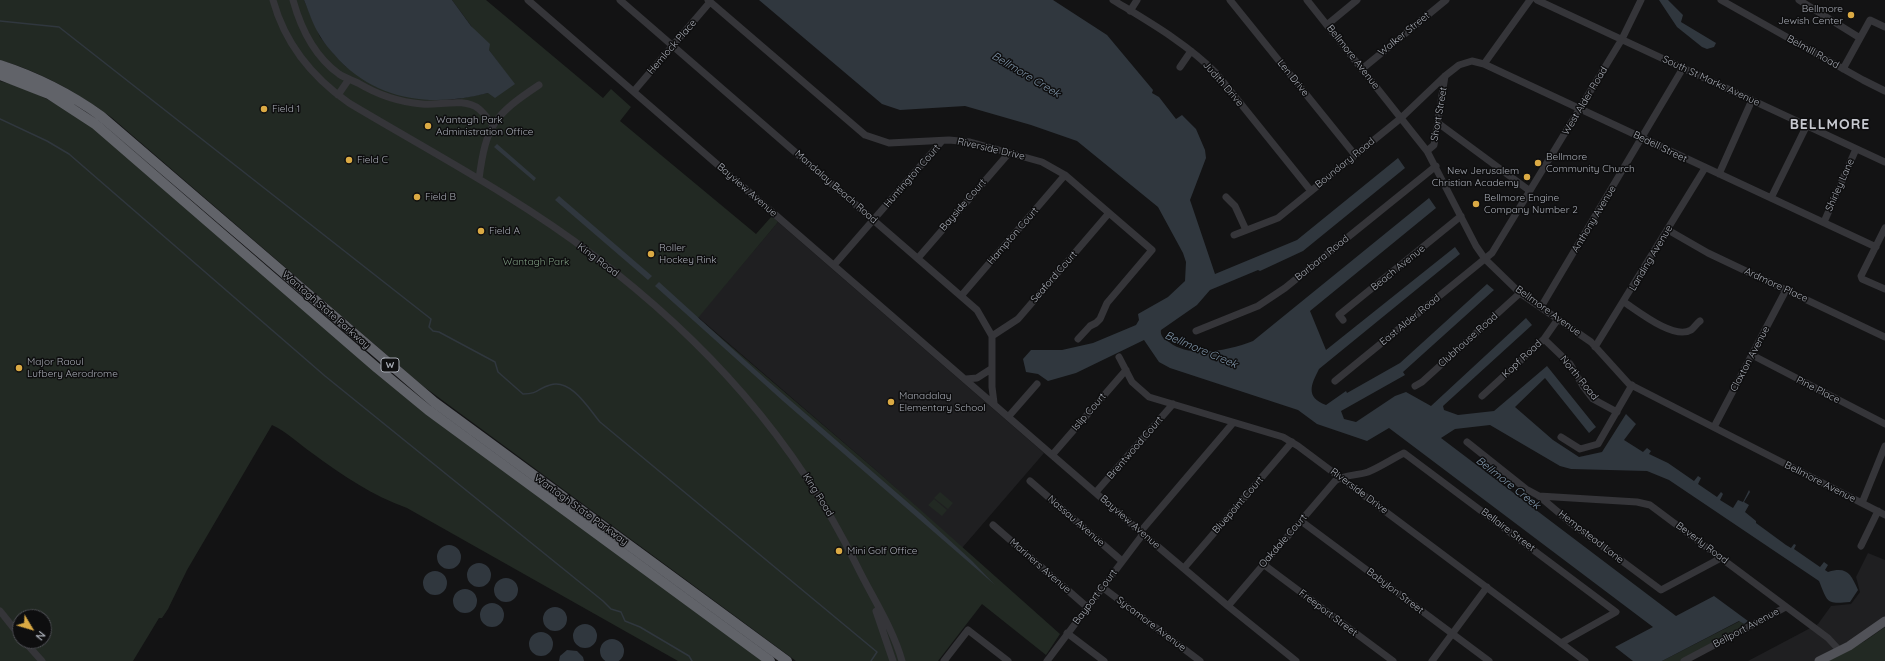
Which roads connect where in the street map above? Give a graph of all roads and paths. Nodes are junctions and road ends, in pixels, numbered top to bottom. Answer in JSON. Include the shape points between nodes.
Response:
{"nodes":[{"id":1,"x":273,"y":0,"type":"edge"},
{"id":2,"x":293,"y":0,"type":"edge"},
{"id":3,"x":528,"y":0,"type":"edge"},
{"id":4,"x":620,"y":0,"type":"edge"},
{"id":5,"x":1113,"y":0,"type":"edge"},
{"id":6,"x":1137,"y":0,"type":"edge"},
{"id":7,"x":1230,"y":0,"type":"edge"},
{"id":8,"x":1307,"y":0,"type":"edge"},
{"id":9,"x":1357,"y":0,"type":"edge"},
{"id":10,"x":1446,"y":0,"type":"edge"},
{"id":11,"x":1530,"y":0,"type":"edge"},
{"id":12,"x":1537,"y":0,"type":"edge"},
{"id":13,"x":1640,"y":0,"type":"edge"},
{"id":14,"x":1721,"y":0,"type":"edge"},
{"id":15,"x":1799,"y":0,"type":"edge"},
{"id":16,"x":709,"y":1,"type":"edge"},
{"id":17,"x":1130,"y":11,"type":"junction"},
{"id":18,"x":1328,"y":24,"type":"junction"},
{"id":19,"x":1885,"y":27,"type":"edge"},
{"id":20,"x":1860,"y":38,"type":"junction"},
{"id":21,"x":1622,"y":39,"type":"junction"},
{"id":22,"x":673,"y":46,"type":"junction"},
{"id":23,"x":1191,"y":51,"type":"junction"},
{"id":24,"x":0,"y":64,"type":"edge"},
{"id":25,"x":1484,"y":64,"type":"junction"},
{"id":26,"x":1180,"y":67,"type":"dead end"},
{"id":27,"x":1683,"y":68,"type":"junction"},
{"id":28,"x":1362,"y":69,"type":"junction"},
{"id":29,"x":1843,"y":69,"type":"junction"},
{"id":30,"x":0,"y":75,"type":"edge"},
{"id":31,"x":1445,"y":76,"type":"junction"},
{"id":32,"x":349,"y":79,"type":"junction"},
{"id":33,"x":539,"y":85,"type":"dead end"},
{"id":34,"x":634,"y":91,"type":"junction"},
{"id":35,"x":1885,"y":91,"type":"edge"},
{"id":36,"x":338,"y":95,"type":"junction"},
{"id":37,"x":1752,"y":100,"type":"junction"},
{"id":38,"x":1580,"y":109,"type":"junction"},
{"id":39,"x":1401,"y":118,"type":"junction"},
{"id":40,"x":1438,"y":123,"type":"junction"},
{"id":41,"x":493,"y":125,"type":"junction"},
{"id":42,"x":1807,"y":125,"type":"junction"},
{"id":43,"x":1643,"y":138,"type":"junction"},
{"id":44,"x":942,"y":141,"type":"junction"},
{"id":45,"x":1856,"y":149,"type":"junction"},
{"id":46,"x":1428,"y":151,"type":"junction"},
{"id":47,"x":1009,"y":153,"type":"junction"},
{"id":48,"x":1355,"y":155,"type":"junction"},
{"id":49,"x":1885,"y":162,"type":"edge"},
{"id":50,"x":1436,"y":166,"type":"junction"},
{"id":51,"x":1705,"y":168,"type":"junction"},
{"id":52,"x":1719,"y":174,"type":"junction"},
{"id":53,"x":1065,"y":175,"type":"junction"},
{"id":54,"x":478,"y":179,"type":"junction"},
{"id":55,"x":1311,"y":191,"type":"junction"},
{"id":56,"x":1530,"y":191,"type":"junction"},
{"id":57,"x":1226,"y":197,"type":"dead end"},
{"id":58,"x":1771,"y":198,"type":"junction"},
{"id":59,"x":1109,"y":213,"type":"junction"},
{"id":60,"x":1461,"y":216,"type":"junction"},
{"id":61,"x":874,"y":220,"type":"junction"},
{"id":62,"x":1824,"y":222,"type":"junction"},
{"id":63,"x":1885,"y":228,"type":"edge"},
{"id":64,"x":1246,"y":230,"type":"junction"},
{"id":65,"x":1668,"y":230,"type":"junction"},
{"id":66,"x":1234,"y":235,"type":"dead end"},
{"id":67,"x":1876,"y":247,"type":"junction"},
{"id":68,"x":918,"y":258,"type":"junction"},
{"id":69,"x":1485,"y":259,"type":"junction"},
{"id":70,"x":834,"y":266,"type":"junction"},
{"id":71,"x":1885,"y":289,"type":"edge"},
{"id":72,"x":1786,"y":290,"type":"junction"},
{"id":73,"x":1520,"y":293,"type":"junction"},
{"id":74,"x":961,"y":296,"type":"junction"},
{"id":75,"x":1624,"y":302,"type":"junction"},
{"id":76,"x":1541,"y":307,"type":"junction"},
{"id":77,"x":1558,"y":319,"type":"junction"},
{"id":78,"x":1343,"y":320,"type":"dead end"},
{"id":79,"x":1700,"y":321,"type":"dead end"},
{"id":80,"x":1196,"y":331,"type":"dead end"},
{"id":81,"x":992,"y":336,"type":"junction"},
{"id":82,"x":1885,"y":337,"type":"edge"},
{"id":83,"x":1078,"y":339,"type":"dead end"},
{"id":84,"x":1544,"y":339,"type":"junction"},
{"id":85,"x":1596,"y":347,"type":"junction"},
{"id":86,"x":1752,"y":355,"type":"junction"},
{"id":87,"x":1120,"y":357,"type":"dead end"},
{"id":88,"x":991,"y":369,"type":"junction"},
{"id":89,"x":1126,"y":370,"type":"junction"},
{"id":90,"x":966,"y":379,"type":"junction"},
{"id":91,"x":1335,"y":382,"type":"dead end"},
{"id":92,"x":1037,"y":384,"type":"dead end"},
{"id":93,"x":1632,"y":385,"type":"junction"},
{"id":94,"x":1415,"y":386,"type":"dead end"},
{"id":95,"x":1482,"y":396,"type":"dead end"},
{"id":96,"x":994,"y":404,"type":"junction"},
{"id":97,"x":1173,"y":404,"type":"junction"},
{"id":98,"x":1617,"y":412,"type":"junction"},
{"id":99,"x":1009,"y":416,"type":"junction"},
{"id":100,"x":1233,"y":423,"type":"junction"},
{"id":101,"x":1885,"y":424,"type":"edge"},
{"id":102,"x":1714,"y":427,"type":"junction"},
{"id":103,"x":1560,"y":437,"type":"dead end"},
{"id":104,"x":1292,"y":442,"type":"junction"},
{"id":105,"x":1467,"y":442,"type":"dead end"},
{"id":106,"x":1885,"y":446,"type":"edge"},
{"id":107,"x":1052,"y":454,"type":"junction"},
{"id":108,"x":1340,"y":477,"type":"junction"},
{"id":109,"x":1030,"y":481,"type":"dead end"},
{"id":110,"x":1096,"y":492,"type":"junction"},
{"id":111,"x":1539,"y":496,"type":"junction"},
{"id":112,"x":1862,"y":503,"type":"junction"},
{"id":113,"x":1878,"y":511,"type":"junction"},
{"id":114,"x":1885,"y":515,"type":"edge"},
{"id":115,"x":1301,"y":521,"type":"junction"},
{"id":116,"x":993,"y":525,"type":"dead end"},
{"id":117,"x":1142,"y":532,"type":"junction"},
{"id":118,"x":1860,"y":546,"type":"dead end"},
{"id":119,"x":1721,"y":558,"type":"junction"},
{"id":120,"x":1122,"y":561,"type":"junction"},
{"id":121,"x":1263,"y":564,"type":"junction"},
{"id":122,"x":1184,"y":568,"type":"junction"},
{"id":123,"x":866,"y":585,"type":"junction"},
{"id":124,"x":1102,"y":587,"type":"junction"},
{"id":125,"x":1487,"y":587,"type":"junction"},
{"id":126,"x":1228,"y":606,"type":"junction"},
{"id":127,"x":1087,"y":607,"type":"junction"},
{"id":128,"x":1786,"y":607,"type":"junction"},
{"id":129,"x":0,"y":611,"type":"edge"},
{"id":130,"x":1885,"y":621,"type":"edge"},
{"id":131,"x":12,"y":626,"type":"edge"},
{"id":132,"x":1068,"y":634,"type":"junction"},
{"id":133,"x":1453,"y":634,"type":"junction"},
{"id":134,"x":1561,"y":643,"type":"junction"},
{"id":135,"x":31,"y":649,"type":"edge"},
{"id":136,"x":1840,"y":651,"type":"junction"},
{"id":137,"x":1294,"y":660,"type":"edge"},
{"id":138,"x":42,"y":661,"type":"edge"},
{"id":139,"x":770,"y":661,"type":"edge"},
{"id":140,"x":787,"y":661,"type":"edge"},
{"id":141,"x":893,"y":661,"type":"edge"},
{"id":142,"x":902,"y":661,"type":"edge"},
{"id":143,"x":944,"y":661,"type":"edge"},
{"id":144,"x":1008,"y":661,"type":"edge"},
{"id":145,"x":1047,"y":661,"type":"edge"},
{"id":146,"x":1104,"y":661,"type":"edge"},
{"id":147,"x":1200,"y":661,"type":"edge"},
{"id":148,"x":1392,"y":661,"type":"edge"},
{"id":149,"x":1432,"y":661,"type":"edge"},
{"id":150,"x":1489,"y":661,"type":"edge"},
{"id":151,"x":1585,"y":661,"type":"edge"},
{"id":152,"x":1684,"y":661,"type":"edge"},
{"id":153,"x":1819,"y":661,"type":"edge"}],
"edges":[{"from":1,"to":36,"type":"street","name":"King Road","via":[[283,29],[297,52],[315,75]]},
{"from":2,"to":32,"type":"street","via":[[304,32],[313,46],[334,70]]},
{"from":3,"to":34,"type":"street","name":"Bayview Avenue"},
{"from":4,"to":22,"type":"street","name":"Mandalay Beach Road"},
{"from":5,"to":17,"type":"street","name":"Judith Drive"},
{"from":6,"to":17,"type":"street"},
{"from":7,"to":48,"type":"street","name":"Len Drive"},
{"from":8,"to":18,"type":"street","name":"Bellmore Avenue"},
{"from":9,"to":18,"type":"street"},
{"from":10,"to":28,"type":"street","name":"Walker Street"},
{"from":11,"to":25,"type":"street"},
{"from":12,"to":21,"type":"street","name":"South St Marks Avenue"},
{"from":13,"to":21,"type":"street","name":"West Alder Road"},
{"from":14,"to":29,"type":"street","name":"Belmill Road"},
{"from":15,"to":20,"type":"street"},
{"from":16,"to":22,"type":"street","name":"Hemlock Place"},
{"from":16,"to":44,"type":"street","name":"Riverside Drive","via":[[865,135],[889,143]]},
{"from":17,"to":23,"type":"street","name":"Judith Drive"},
{"from":18,"to":28,"type":"street","name":"Bellmore Avenue"},
{"from":19,"to":20,"type":"street","via":[[1870,20]]},
{"from":20,"to":29,"type":"street"},
{"from":21,"to":27,"type":"street","name":"South St Marks Avenue"},
{"from":21,"to":38,"type":"street","name":"West Alder Road"},
{"from":22,"to":34,"type":"street","name":"Hemlock Place"},
{"from":22,"to":61,"type":"street","name":"Mandalay Beach Road"},
{"from":23,"to":26,"type":"street"},
{"from":23,"to":55,"type":"street","name":"Judith Drive","via":[[1216,73]]},
{"from":24,"to":140,"type":"highway","name":"Wantagh State Parkway","number":"W","via":[[53,85],[101,116],[412,384]]},
{"from":25,"to":31,"type":"street","name":"Bedell Street","via":[[1466,62]]},
{"from":25,"to":38,"type":"street","name":"Bedell Street"},
{"from":27,"to":37,"type":"street","name":"South St Marks Avenue"},
{"from":27,"to":43,"type":"street","name":"Anthony Avenue"},
{"from":28,"to":39,"type":"street","name":"Bellmore Avenue"},
{"from":29,"to":35,"type":"street","name":"Belmill Road"},
{"from":30,"to":139,"type":"highway","name":"Wantagh State Parkway","number":"W","via":[[49,94],[95,124],[412,397]]},
{"from":31,"to":39,"type":"street","name":"Boundary Road"},
{"from":31,"to":40,"type":"street","name":"Short Street"},
{"from":32,"to":36,"type":"street"},
{"from":32,"to":41,"type":"street","via":[[390,98],[406,102],[472,105]]},
{"from":33,"to":41,"type":"street","via":[[506,107]]},
{"from":34,"to":70,"type":"street","name":"Bayview Avenue"},
{"from":36,"to":54,"type":"street","name":"King Road"},
{"from":37,"to":42,"type":"street","name":"South St Marks Avenue"},
{"from":37,"to":52,"type":"street"},
{"from":38,"to":43,"type":"street","name":"Bedell Street"},
{"from":38,"to":56,"type":"street","name":"West Alder Road"},
{"from":39,"to":46,"type":"street","name":"Bellmore Avenue"},
{"from":39,"to":48,"type":"street","name":"Boundary Road"},
{"from":40,"to":46,"type":"street","name":"Short Street","via":[[1434,145]]},
{"from":40,"to":56,"type":"street"},
{"from":41,"to":54,"type":"street","via":[[482,151]]},
{"from":42,"to":45,"type":"street","name":"South St Marks Avenue"},
{"from":42,"to":58,"type":"street"},
{"from":43,"to":51,"type":"street","name":"Bedell Street"},
{"from":43,"to":76,"type":"street","name":"Anthony Avenue"},
{"from":44,"to":47,"type":"street","name":"Riverside Drive","via":[[970,142]]},
{"from":44,"to":61,"type":"street","name":"Huntington Court"},
{"from":45,"to":49,"type":"street","name":"South St Marks Avenue"},
{"from":45,"to":62,"type":"street","name":"Shirley Lane"},
{"from":46,"to":50,"type":"street","name":"Bellmore Avenue"},
{"from":47,"to":53,"type":"street","name":"Riverside Drive","via":[[1042,162]]},
{"from":47,"to":68,"type":"street","name":"Bayside Court"},
{"from":48,"to":55,"type":"street","name":"Boundary Road"},
{"from":50,"to":60,"type":"street","name":"Bellmore Avenue"},
{"from":50,"to":80,"type":"street","name":"Barbara Road","via":[[1285,288],[1258,306]]},
{"from":51,"to":52,"type":"street","name":"Bedell Street"},
{"from":51,"to":65,"type":"street","name":"Landing Avenue"},
{"from":52,"to":58,"type":"street","name":"Bedell Street"},
{"from":53,"to":59,"type":"street","name":"Riverside Drive"},
{"from":53,"to":74,"type":"street","name":"Hampton Court"},
{"from":54,"to":123,"type":"street","name":"King Road","via":[[558,230],[622,278],[675,323],[733,381],[760,412],[804,472],[831,517]]},
{"from":55,"to":64,"type":"street","name":"Boundary Road","via":[[1278,218]]},
{"from":56,"to":69,"type":"street","name":"West Alder Road","via":[[1492,253]]},
{"from":57,"to":64,"type":"street","via":[[1235,206]]},
{"from":58,"to":62,"type":"street","name":"Bedell Street"},
{"from":59,"to":81,"type":"street","name":"Seaford Court","via":[[1018,319]]},
{"from":59,"to":83,"type":"street","name":"Riverside Drive","via":[[1152,250],[1108,303],[1096,324],[1090,326]]},
{"from":60,"to":69,"type":"street","name":"Bellmore Avenue"},
{"from":60,"to":78,"type":"street","name":"Beach Avenue","via":[[1339,315]]},
{"from":61,"to":68,"type":"street","name":"Mandalay Beach Road"},
{"from":61,"to":70,"type":"street","name":"Huntington Court"},
{"from":62,"to":67,"type":"street","name":"Bedell Street"},
{"from":63,"to":67,"type":"street"},
{"from":64,"to":66,"type":"street","name":"Boundary Road"},
{"from":65,"to":72,"type":"street","name":"Ardmore Place","via":[[1708,253]]},
{"from":65,"to":75,"type":"street","name":"Landing Avenue"},
{"from":67,"to":71,"type":"street","via":[[1861,276],[1862,279]]},
{"from":68,"to":74,"type":"street","name":"Mandalay Beach Road"},
{"from":69,"to":73,"type":"street","name":"Bellmore Avenue"},
{"from":69,"to":91,"type":"street","name":"East Alder Road"},
{"from":70,"to":90,"type":"street","name":"Bayview Avenue"},
{"from":72,"to":82,"type":"street","name":"Ardmore Place"},
{"from":72,"to":86,"type":"street","name":"Claxton Avenue"},
{"from":73,"to":76,"type":"street","name":"Bellmore Avenue"},
{"from":73,"to":94,"type":"street","name":"Clubhouse Road"},
{"from":74,"to":81,"type":"street","name":"Mandalay Beach Road","via":[[977,310]]},
{"from":75,"to":79,"type":"street","via":[[1668,330],[1680,333],[1691,330]]},
{"from":75,"to":85,"type":"street","name":"Landing Avenue"},
{"from":76,"to":77,"type":"street","name":"Bellmore Avenue"},
{"from":77,"to":84,"type":"street","name":"Kopf Road"},
{"from":77,"to":85,"type":"street","name":"Bellmore Avenue"},
{"from":81,"to":88,"type":"street"},
{"from":84,"to":95,"type":"street","name":"Kopf Road"},
{"from":84,"to":98,"type":"street","name":"North Road","via":[[1570,364],[1593,399]]},
{"from":85,"to":93,"type":"street","name":"Bellmore Avenue"},
{"from":86,"to":101,"type":"street","name":"Pine Place"},
{"from":86,"to":102,"type":"street","name":"Claxton Avenue"},
{"from":87,"to":89,"type":"street","name":"Riverside Drive"},
{"from":88,"to":90,"type":"street","via":[[977,378]]},
{"from":88,"to":96,"type":"street"},
{"from":89,"to":97,"type":"street","name":"Riverside Drive","via":[[1132,382],[1143,393],[1153,399]]},
{"from":89,"to":107,"type":"street","name":"Islip Court"},
{"from":90,"to":96,"type":"street","name":"Bayview Avenue"},
{"from":92,"to":99,"type":"street"},
{"from":93,"to":98,"type":"street"},
{"from":93,"to":102,"type":"street","name":"Bellmore Avenue"},
{"from":96,"to":99,"type":"street","name":"Bayview Avenue"},
{"from":97,"to":100,"type":"street","name":"Riverside Drive"},
{"from":97,"to":110,"type":"street","name":"Brentwood Court"},
{"from":98,"to":103,"type":"street","via":[[1598,444],[1580,449]]},
{"from":99,"to":107,"type":"street","name":"Bayview Avenue"},
{"from":100,"to":104,"type":"street","name":"Riverside Drive","via":[[1283,437]]},
{"from":100,"to":117,"type":"street","name":"Bayport Court"},
{"from":102,"to":112,"type":"street","name":"Bellmore Avenue"},
{"from":104,"to":108,"type":"street","name":"Riverside Drive"},
{"from":104,"to":122,"type":"street","name":"Bluepoint Court"},
{"from":105,"to":111,"type":"street","name":"Hempstead Lane","via":[[1526,489]]},
{"from":106,"to":112,"type":"street"},
{"from":107,"to":110,"type":"street","name":"Bayview Avenue"},
{"from":108,"to":115,"type":"street","name":"Oakdale Court"},
{"from":108,"to":125,"type":"street","name":"Riverside Drive"},
{"from":108,"to":134,"type":"street","name":"Bellaire Street","via":[[1369,472],[1404,453],[1616,612]]},
{"from":109,"to":120,"type":"street","name":"Nassau Avenue"},
{"from":110,"to":117,"type":"street","name":"Bayview Avenue"},
{"from":111,"to":119,"type":"street","name":"Beverly Road","via":[[1644,503],[1656,508]]},
{"from":111,"to":119,"type":"street","name":"Hempstead Lane","via":[[1570,523],[1661,590]]},
{"from":112,"to":113,"type":"street","name":"Bellmore Avenue"},
{"from":113,"to":114,"type":"street","name":"Bellmore Avenue"},
{"from":113,"to":118,"type":"street"},
{"from":115,"to":121,"type":"street","name":"Oakdale Court"},
{"from":115,"to":133,"type":"street","name":"Babylon Street"},
{"from":116,"to":127,"type":"street","name":"Mariners Avenue"},
{"from":117,"to":120,"type":"street","name":"Bayport Court"},
{"from":117,"to":122,"type":"street","name":"Bayview Avenue"},
{"from":119,"to":128,"type":"street","name":"Beverly Road"},
{"from":120,"to":124,"type":"street","name":"Bayport Court"},
{"from":121,"to":126,"type":"street","name":"Oakdale Court"},
{"from":121,"to":148,"type":"street","name":"Freeport Street"},
{"from":122,"to":126,"type":"street","name":"Bayview Avenue"},
{"from":123,"to":141,"type":"street","name":"King Road"},
{"from":123,"to":142,"type":"street","name":"King Road","via":[[893,636]]},
{"from":124,"to":127,"type":"street","name":"Bayport Court"},
{"from":124,"to":147,"type":"street","name":"Sycamore Avenue"},
{"from":125,"to":133,"type":"street"},
{"from":125,"to":134,"type":"street","name":"Riverside Drive"},
{"from":126,"to":137,"type":"street","name":"Bayview Avenue"},
{"from":127,"to":132,"type":"street","name":"Bayport Court"},
{"from":128,"to":136,"type":"street","name":"Beverly Road","via":[[1828,638]]},
{"from":128,"to":152,"type":"street","name":"Bellport Avenue"},
{"from":129,"to":131,"type":"street"},
{"from":130,"to":136,"type":"main road"},
{"from":132,"to":145,"type":"street","name":"Bayport Court"},
{"from":132,"to":146,"type":"street"},
{"from":133,"to":149,"type":"street"},
{"from":133,"to":150,"type":"street","name":"Babylon Street"},
{"from":134,"to":151,"type":"street","name":"Riverside Drive"},
{"from":135,"to":138,"type":"street"},
{"from":136,"to":153,"type":"main road"},
{"from":143,"to":144,"type":"street","via":[[968,630]]}]}
